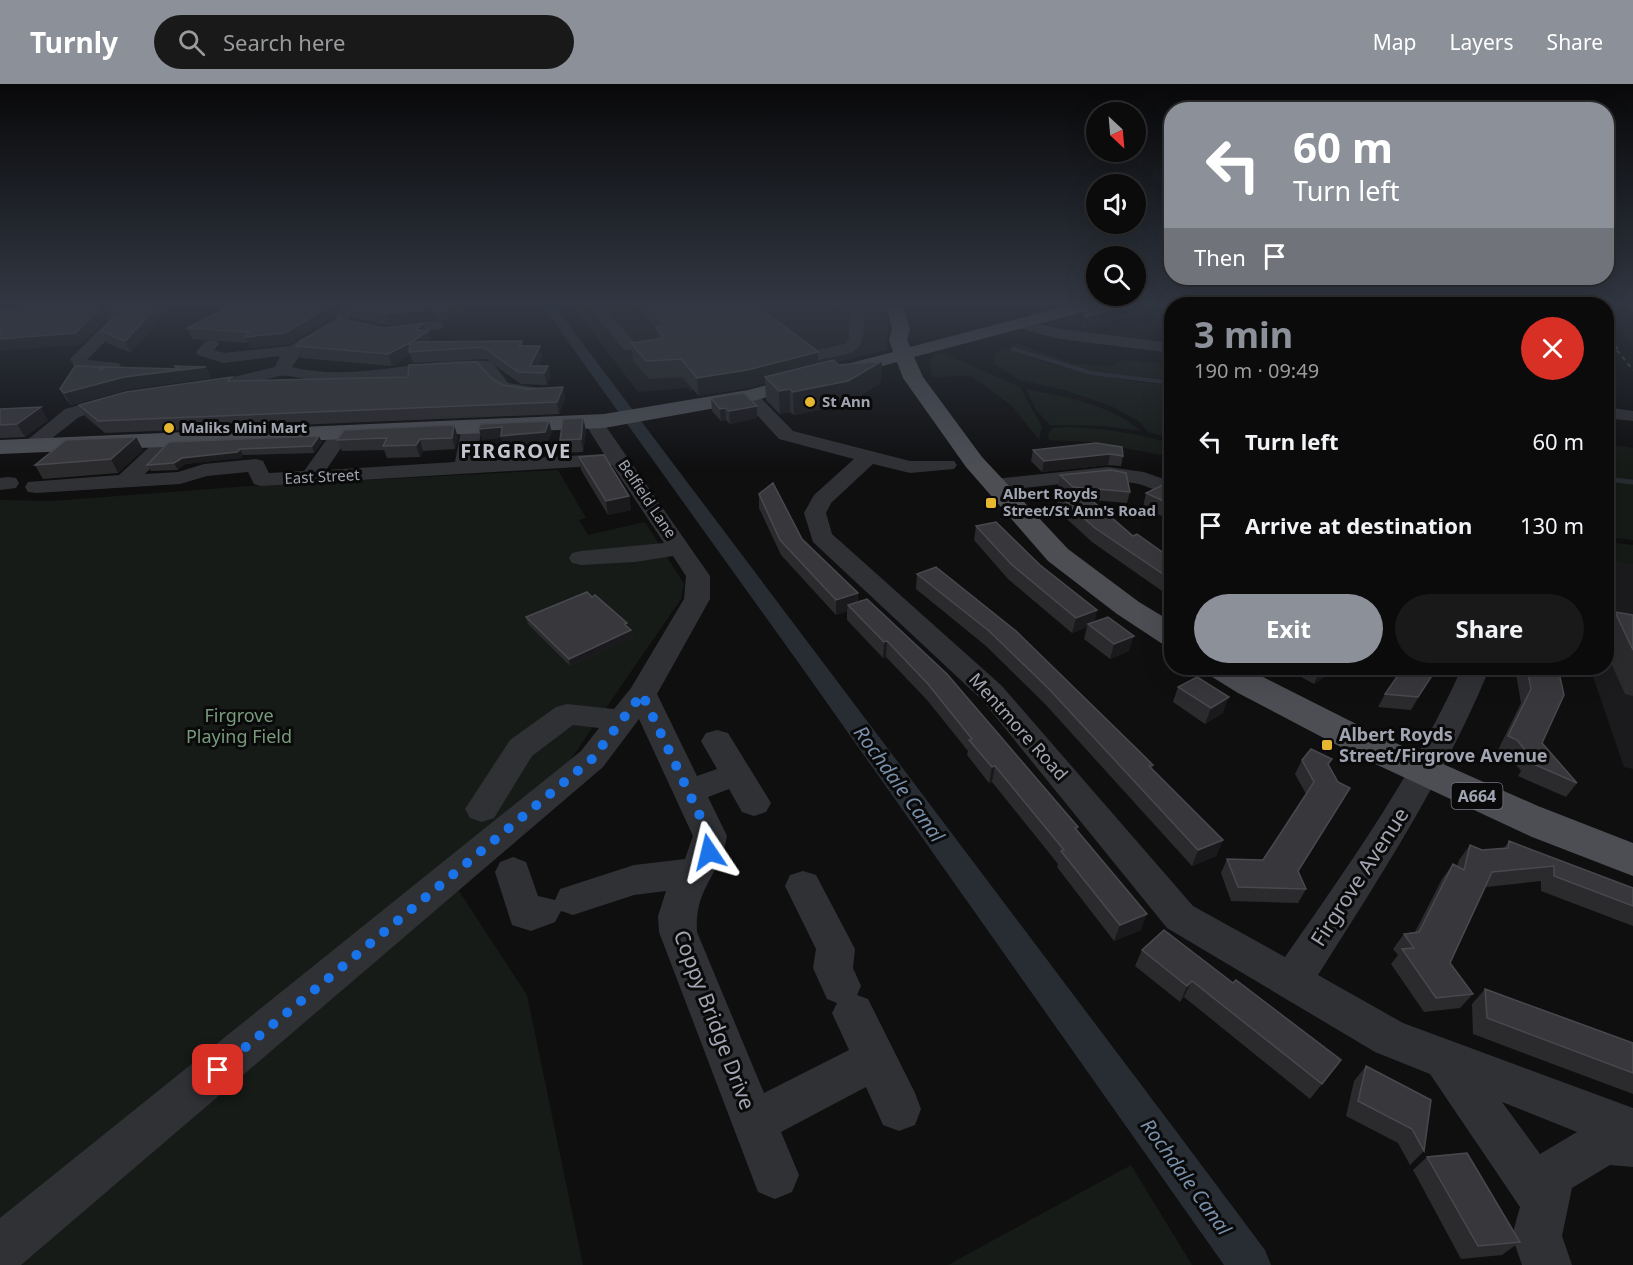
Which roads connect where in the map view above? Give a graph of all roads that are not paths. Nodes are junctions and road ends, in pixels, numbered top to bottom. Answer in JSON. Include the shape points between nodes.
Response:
{"nodes":[{"id":1,"x":78,"y":359,"type":"edge"},
{"id":2,"x":285,"y":359,"type":"edge"},
{"id":3,"x":867,"y":359,"type":"edge"},
{"id":4,"x":908,"y":359,"type":"edge"},
{"id":5,"x":113,"y":367,"type":"edge"},
{"id":6,"x":849,"y":368,"type":"junction"},
{"id":7,"x":283,"y":370,"type":"junction"},
{"id":8,"x":913,"y":378,"type":"junction"},
{"id":9,"x":186,"y":387,"type":"edge"},
{"id":10,"x":502,"y":387,"type":"junction"},
{"id":11,"x":549,"y":392,"type":"edge"},
{"id":12,"x":141,"y":394,"type":"edge"},
{"id":13,"x":482,"y":394,"type":"edge"},
{"id":14,"x":749,"y":396,"type":"junction"},
{"id":15,"x":1614,"y":413,"type":"edge"},
{"id":16,"x":1631,"y":416,"type":"dead end"},
{"id":17,"x":599,"y":422,"type":"junction"},
{"id":18,"x":472,"y":426,"type":"junction"},
{"id":19,"x":342,"y":432,"type":"junction"},
{"id":20,"x":167,"y":441,"type":"junction"},
{"id":21,"x":30,"y":446,"type":"junction"},
{"id":22,"x":0,"y":447,"type":"edge"},
{"id":23,"x":869,"y":456,"type":"junction"},
{"id":24,"x":620,"y":458,"type":"junction"},
{"id":25,"x":946,"y":465,"type":"dead end"},
{"id":26,"x":464,"y":469,"type":"junction"},
{"id":27,"x":310,"y":478,"type":"junction"},
{"id":28,"x":123,"y":483,"type":"junction"},
{"id":29,"x":994,"y":485,"type":"junction"},
{"id":30,"x":36,"y":487,"type":"dead end"},
{"id":31,"x":1164,"y":487,"type":"edge"},
{"id":32,"x":580,"y":558,"type":"dead end"},
{"id":33,"x":689,"y":562,"type":"junction"},
{"id":34,"x":1164,"y":631,"type":"edge"},
{"id":35,"x":1234,"y":675,"type":"edge"},
{"id":36,"x":1473,"y":675,"type":"edge"},
{"id":37,"x":632,"y":707,"type":"junction"},
{"id":38,"x":717,"y":741,"type":"dead end"},
{"id":39,"x":1427,"y":773,"type":"junction"},
{"id":40,"x":737,"y":774,"type":"junction"},
{"id":41,"x":688,"y":792,"type":"junction"},
{"id":42,"x":754,"y":802,"type":"dead end"},
{"id":43,"x":482,"y":809,"type":"dead end"},
{"id":44,"x":1633,"y":860,"type":"edge"},
{"id":45,"x":513,"y":872,"type":"dead end"},
{"id":46,"x":694,"y":873,"type":"junction"},
{"id":47,"x":803,"y":886,"type":"dead end"},
{"id":48,"x":1292,"y":980,"type":"junction"},
{"id":49,"x":1445,"y":1059,"type":"junction"},
{"id":50,"x":874,"y":1060,"type":"junction"},
{"id":51,"x":899,"y":1109,"type":"dead end"},
{"id":52,"x":754,"y":1122,"type":"junction"},
{"id":53,"x":1633,"y":1131,"type":"edge"},
{"id":54,"x":1633,"y":1144,"type":"edge"},
{"id":55,"x":775,"y":1175,"type":"dead end"},
{"id":56,"x":1545,"y":1202,"type":"junction"},
{"id":57,"x":0,"y":1250,"type":"edge"},
{"id":58,"x":1547,"y":1265,"type":"edge"}],
"edges":[{"from":1,"to":5,"type":"street","via":[[83,367]]},
{"from":2,"to":7,"type":"street"},
{"from":3,"to":6,"type":"main road"},
{"from":4,"to":8,"type":"main road"},
{"from":6,"to":8,"type":"main road","via":[[889,368]]},
{"from":6,"to":14,"type":"main road"},
{"from":7,"to":9,"type":"street","via":[[225,384]]},
{"from":7,"to":10,"type":"street","via":[[307,379],[342,381],[462,362],[486,366]]},
{"from":8,"to":29,"type":"main road"},
{"from":10,"to":11,"type":"street"},
{"from":10,"to":13,"type":"street"},
{"from":12,"to":21,"type":"street","via":[[72,413]]},
{"from":14,"to":17,"type":"main road"},
{"from":14,"to":23,"type":"street","via":[[786,435]]},
{"from":15,"to":16,"type":"street"},
{"from":17,"to":18,"type":"main road"},
{"from":17,"to":24,"type":"street","name":"Belfield Lane"},
{"from":18,"to":19,"type":"main road"},
{"from":18,"to":26,"type":"street"},
{"from":19,"to":20,"type":"main road"},
{"from":19,"to":27,"type":"street"},
{"from":20,"to":21,"type":"main road"},
{"from":20,"to":28,"type":"street"},
{"from":21,"to":22,"type":"main road"},
{"from":23,"to":25,"type":"street","via":[[910,467]]},
{"from":23,"to":48,"type":"street","name":"Mentmore Road","via":[[822,500],[815,513],[821,537],[992,693],[1180,916]]},
{"from":24,"to":26,"type":"street","name":"East Street"},
{"from":24,"to":33,"type":"street","name":"Belfield Lane"},
{"from":26,"to":27,"type":"street","name":"East Street"},
{"from":27,"to":28,"type":"street","name":"East Street","via":[[261,480],[256,465],[240,465],[180,478]]},
{"from":28,"to":30,"type":"street","name":"East Street"},
{"from":29,"to":31,"type":"street","via":[[1108,473],[1144,478]]},
{"from":29,"to":34,"type":"main road","via":[[1058,555]]},
{"from":32,"to":33,"type":"street","via":[[635,555]]},
{"from":33,"to":37,"type":"street","via":[[697,599]]},
{"from":35,"to":39,"type":"main road","number":"A664","via":[[1314,720]]},
{"from":36,"to":39,"type":"street","name":"Firgrove Avenue"},
{"from":37,"to":41,"type":"street","name":"Coppy Bridge Drive"},
{"from":37,"to":43,"type":"street","via":[[567,714],[522,748]]},
{"from":37,"to":57,"type":"street","via":[[592,759]]},
{"from":38,"to":40,"type":"street"},
{"from":39,"to":44,"type":"main road","number":"A664"},
{"from":39,"to":48,"type":"street","name":"Firgrove Avenue"},
{"from":40,"to":41,"type":"street"},
{"from":40,"to":42,"type":"street"},
{"from":41,"to":46,"type":"street","name":"Coppy Bridge Drive","via":[[710,837],[709,852]]},
{"from":45,"to":46,"type":"street","via":[[525,914],[531,915],[634,880]]},
{"from":46,"to":52,"type":"street","name":"Coppy Bridge Drive","via":[[678,902],[678,932]]},
{"from":47,"to":50,"type":"street","via":[[836,949],[833,968]]},
{"from":48,"to":49,"type":"street","name":"Mentmore Road","via":[[1390,1038]]},
{"from":49,"to":53,"type":"street","name":"Mentmore Road"},
{"from":49,"to":56,"type":"street"},
{"from":50,"to":51,"type":"street"},
{"from":50,"to":52,"type":"street"},
{"from":52,"to":55,"type":"street","name":"Coppy Bridge Drive"},
{"from":54,"to":56,"type":"street","via":[[1605,1141],[1552,1174]]},
{"from":56,"to":58,"type":"street","via":[[1537,1236]]}]}
